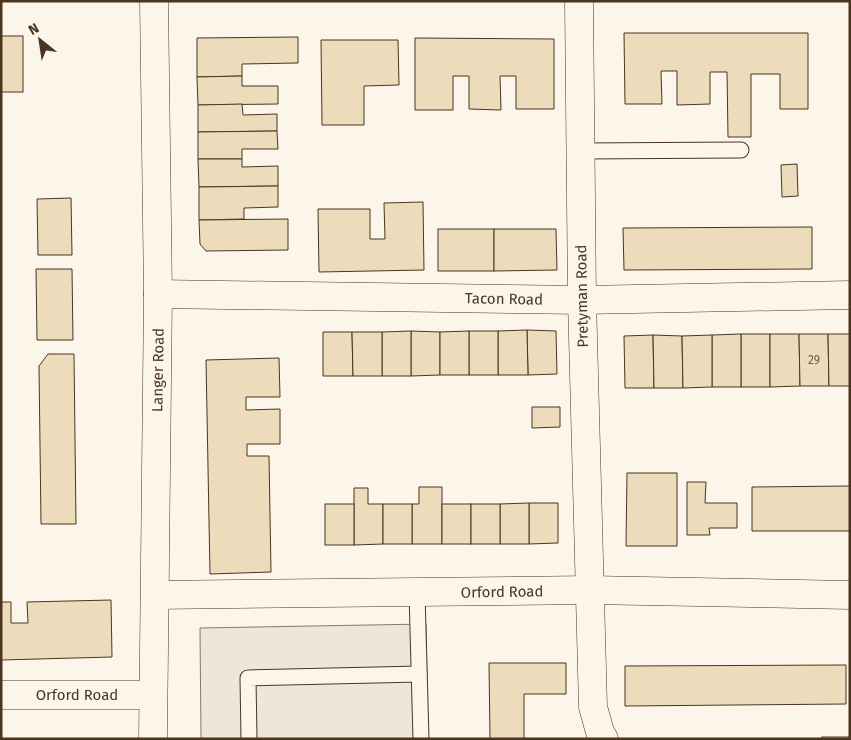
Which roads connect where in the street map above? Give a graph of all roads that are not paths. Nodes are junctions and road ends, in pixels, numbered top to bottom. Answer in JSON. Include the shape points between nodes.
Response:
{"nodes":[{"id":1,"x":154,"y":1,"type":"edge"},
{"id":2,"x":579,"y":1,"type":"edge"},
{"id":3,"x":741,"y":150,"type":"dead end"},
{"id":4,"x":580,"y":151,"type":"junction"},
{"id":5,"x":158,"y":294,"type":"junction"},
{"id":6,"x":850,"y":295,"type":"edge"},
{"id":7,"x":582,"y":300,"type":"junction"},
{"id":8,"x":589,"y":590,"type":"junction"},
{"id":9,"x":417,"y":593,"type":"junction"},
{"id":10,"x":155,"y":595,"type":"junction"},
{"id":11,"x":850,"y":595,"type":"edge"},
{"id":12,"x":419,"y":674,"type":"junction"},
{"id":13,"x":1,"y":695,"type":"edge"},
{"id":14,"x":153,"y":695,"type":"junction"},
{"id":15,"x":153,"y":739,"type":"edge"},
{"id":16,"x":249,"y":739,"type":"edge"},
{"id":17,"x":421,"y":739,"type":"edge"},
{"id":18,"x":604,"y":739,"type":"edge"}],
"edges":[{"from":1,"to":5,"type":"street","name":"Langer Road"},
{"from":2,"to":4,"type":"street","name":"Pretyman Road"},
{"from":3,"to":4,"type":"lane"},
{"from":4,"to":7,"type":"street","name":"Pretyman Road"},
{"from":5,"to":7,"type":"street","name":"Tacon Road"},
{"from":5,"to":10,"type":"street","name":"Langer Road"},
{"from":6,"to":7,"type":"street","name":"Tacon Road"},
{"from":7,"to":8,"type":"street","name":"Pretyman Road"},
{"from":8,"to":9,"type":"street","name":"Orford Road"},
{"from":8,"to":11,"type":"street","name":"Orford Road"},
{"from":8,"to":18,"type":"street","name":"Pretyman Road","via":[[593,707]]},
{"from":9,"to":10,"type":"street","name":"Orford Road"},
{"from":9,"to":12,"type":"lane"},
{"from":10,"to":14,"type":"street","name":"Langer Road"},
{"from":12,"to":16,"type":"lane","via":[[248,678]]},
{"from":12,"to":17,"type":"lane"},
{"from":13,"to":14,"type":"street","name":"Orford Road"},
{"from":14,"to":15,"type":"street","name":"Langer Road"}]}
